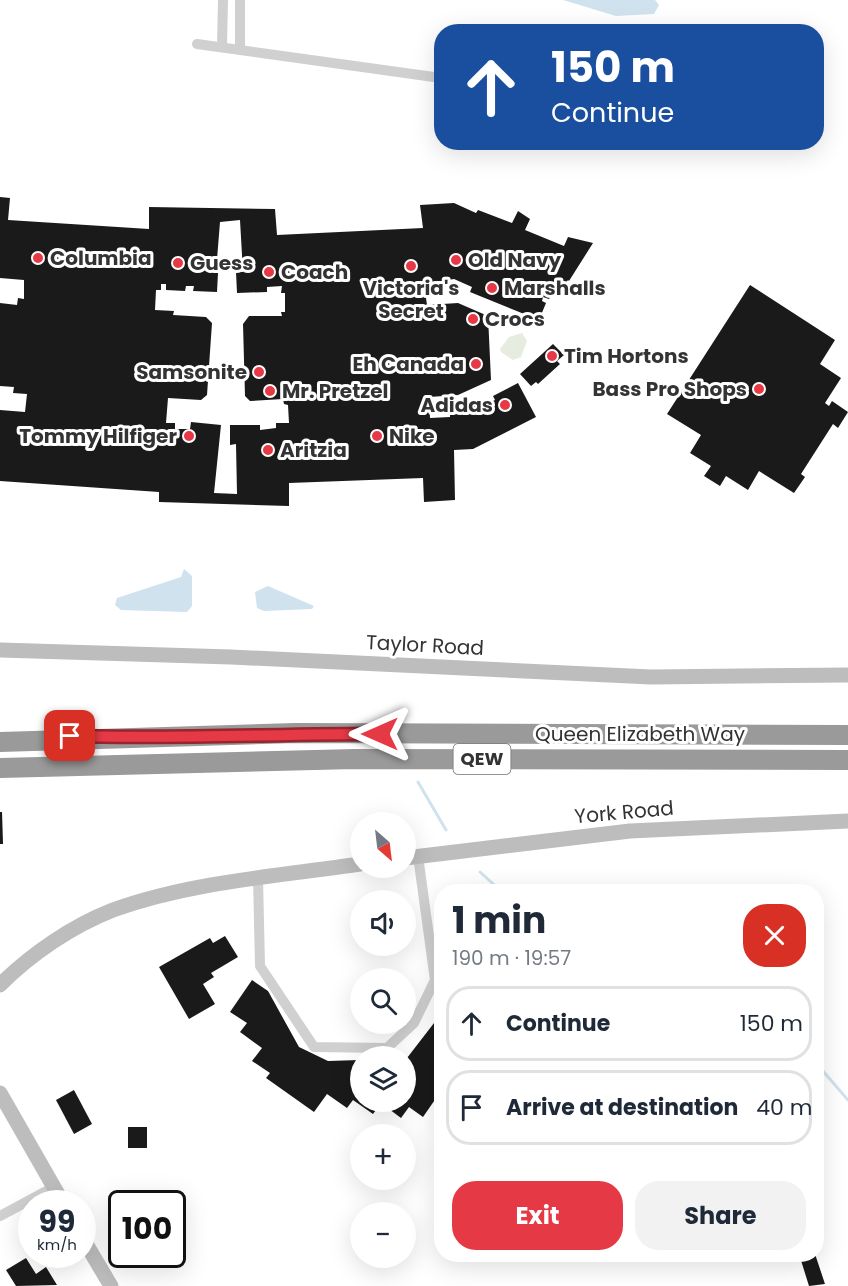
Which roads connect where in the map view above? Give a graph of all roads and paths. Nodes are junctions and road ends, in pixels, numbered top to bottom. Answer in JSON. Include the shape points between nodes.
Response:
{"nodes":[{"id":1,"x":223,"y":0,"type":"edge"},
{"id":2,"x":240,"y":0,"type":"edge"},
{"id":3,"x":197,"y":44,"type":"dead end"},
{"id":4,"x":222,"y":47,"type":"junction"},
{"id":5,"x":240,"y":49,"type":"junction"},
{"id":6,"x":434,"y":77,"type":"edge"},
{"id":7,"x":0,"y":650,"type":"edge"},
{"id":8,"x":848,"y":675,"type":"edge"},
{"id":9,"x":0,"y":734,"type":"edge"},
{"id":10,"x":848,"y":735,"type":"edge"},
{"id":11,"x":139,"y":738,"type":"junction"},
{"id":12,"x":0,"y":742,"type":"edge"},
{"id":13,"x":848,"y":760,"type":"edge"},
{"id":14,"x":0,"y":770,"type":"edge"},
{"id":15,"x":848,"y":821,"type":"edge"},
{"id":16,"x":416,"y":857,"type":"edge"},
{"id":17,"x":350,"y":865,"type":"edge"},
{"id":18,"x":258,"y":878,"type":"junction"},
{"id":19,"x":416,"y":878,"type":"edge"},
{"id":20,"x":434,"y":975,"type":"edge"},
{"id":21,"x":434,"y":982,"type":"edge"},
{"id":22,"x":0,"y":986,"type":"edge"},
{"id":23,"x":0,"y":1093,"type":"edge"},
{"id":24,"x":54,"y":1187,"type":"junction"},
{"id":25,"x":56,"y":1190,"type":"edge"},
{"id":26,"x":0,"y":1216,"type":"edge"},
{"id":27,"x":96,"y":1260,"type":"edge"},
{"id":28,"x":111,"y":1286,"type":"edge"}],
"edges":[{"from":1,"to":4,"type":"street"},
{"from":2,"to":5,"type":"street"},
{"from":3,"to":4,"type":"street"},
{"from":4,"to":5,"type":"street"},
{"from":5,"to":6,"type":"street"},
{"from":7,"to":8,"type":"main road","name":"Taylor Road","via":[[651,677]]},
{"from":9,"to":11,"type":"highway"},
{"from":10,"to":11,"type":"highway","name":"Queen Elizabeth Way","number":"QEW","via":[[295,733]]},
{"from":11,"to":12,"type":"highway","name":"Queen Elizabeth Way","number":"QEW"},
{"from":13,"to":14,"type":"highway","name":"Queen Elizabeth Way","number":"QEW","via":[[356,759]]},
{"from":15,"to":16,"type":"main road","name":"York Road","via":[[630,831]]},
{"from":17,"to":18,"type":"main road"},
{"from":18,"to":21,"type":"street","via":[[260,966],[314,1047],[387,1048],[414,1023]]},
{"from":18,"to":22,"type":"main road","via":[[182,891],[112,910],[56,939]]},
{"from":19,"to":20,"type":"street"},
{"from":23,"to":24,"type":"main road"},
{"from":24,"to":25,"type":"main road"},
{"from":24,"to":26,"type":"street"},
{"from":27,"to":28,"type":"main road"}]}
